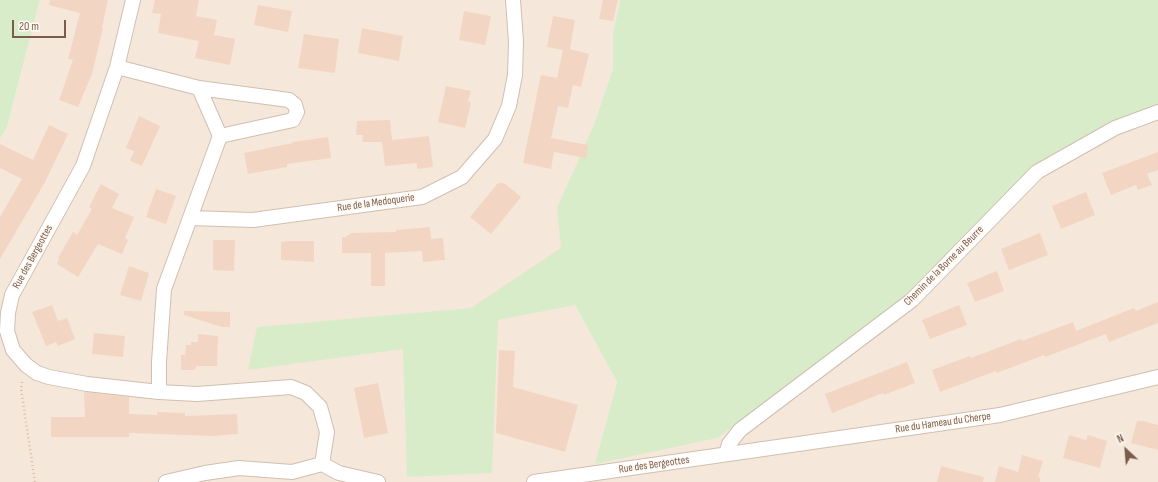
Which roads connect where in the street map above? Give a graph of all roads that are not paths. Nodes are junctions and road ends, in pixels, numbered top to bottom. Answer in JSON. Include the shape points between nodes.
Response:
{"nodes":[{"id":1,"x":133,"y":0,"type":"edge"},
{"id":2,"x":513,"y":0,"type":"edge"},
{"id":3,"x":116,"y":67,"type":"junction"},
{"id":4,"x":199,"y":88,"type":"junction"},
{"id":5,"x":1158,"y":112,"type":"edge"},
{"id":6,"x":220,"y":136,"type":"junction"},
{"id":7,"x":190,"y":218,"type":"junction"},
{"id":8,"x":1158,"y":377,"type":"edge"},
{"id":9,"x":159,"y":392,"type":"junction"},
{"id":10,"x":726,"y":454,"type":"junction"},
{"id":11,"x":322,"y":464,"type":"junction"},
{"id":12,"x":166,"y":482,"type":"edge"},
{"id":13,"x":378,"y":482,"type":"edge"},
{"id":14,"x":534,"y":482,"type":"edge"}],
"edges":[{"from":1,"to":3,"type":"street","name":"Rue des Bergeottes"},
{"from":2,"to":7,"type":"street","name":"Rue de la Medoquerie","via":[[515,75],[509,106],[495,139],[462,177],[422,197],[254,220]]},
{"from":3,"to":4,"type":"street"},
{"from":3,"to":9,"type":"street","name":"Rue des Bergeottes","via":[[83,166],[12,295],[7,331],[13,350],[37,373],[87,384]]},
{"from":4,"to":6,"type":"street"},
{"from":4,"to":6,"type":"street","via":[[289,100],[295,105],[297,112],[293,120]]},
{"from":5,"to":10,"type":"street","name":"Chemin de la Borne au Beurre","via":[[1115,128],[1037,172],[912,300],[740,430],[729,444]]},
{"from":6,"to":7,"type":"street"},
{"from":7,"to":9,"type":"street","via":[[164,290]]},
{"from":8,"to":10,"type":"street","name":"Rue du Hameau du Cherpe","via":[[1000,415]]},
{"from":9,"to":11,"type":"street","name":"Rue des Bergeottes","via":[[197,394],[291,387],[306,393],[320,407],[327,432]]},
{"from":10,"to":14,"type":"street","name":"Rue des Bergeottes"},
{"from":11,"to":12,"type":"street","via":[[292,472],[239,468]]},
{"from":11,"to":13,"type":"street","via":[[338,473]]}]}
